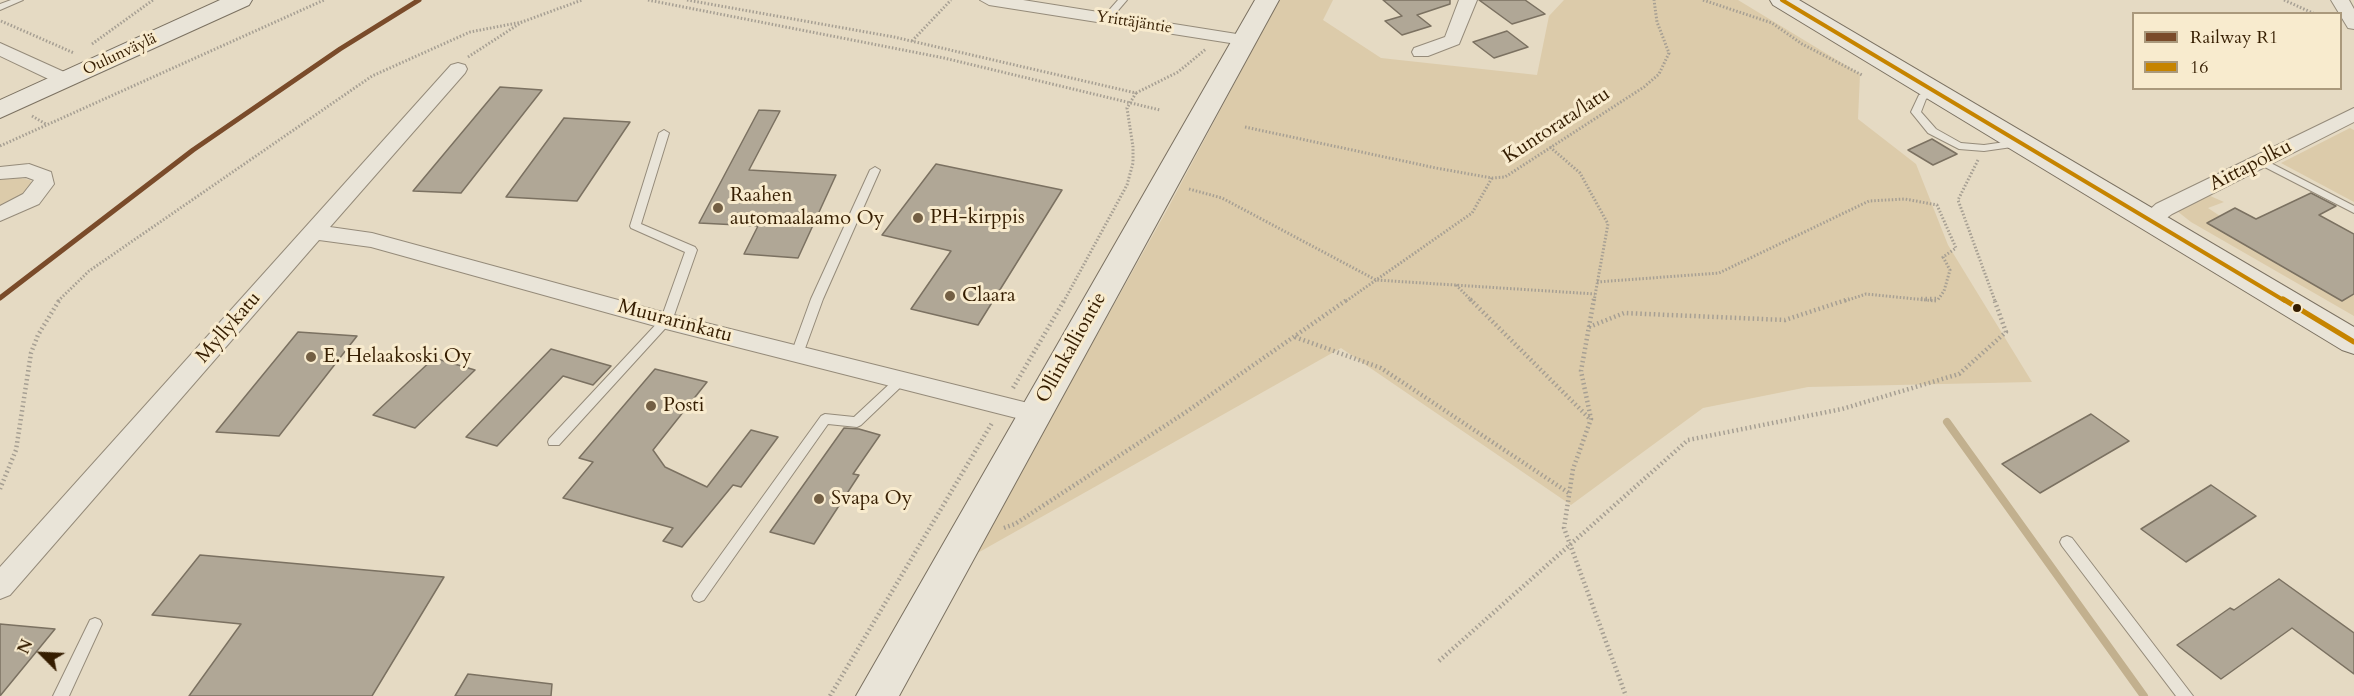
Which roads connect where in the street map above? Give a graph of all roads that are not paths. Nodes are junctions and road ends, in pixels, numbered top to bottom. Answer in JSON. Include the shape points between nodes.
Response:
{"nodes":[{"id":1,"x":19,"y":0,"type":"edge"},
{"id":2,"x":240,"y":0,"type":"edge"},
{"id":3,"x":989,"y":0,"type":"edge"},
{"id":4,"x":1123,"y":0,"type":"edge"},
{"id":5,"x":1267,"y":0,"type":"edge"},
{"id":6,"x":1468,"y":0,"type":"edge"},
{"id":7,"x":1782,"y":0,"type":"edge"},
{"id":8,"x":2340,"y":0,"type":"edge"},
{"id":9,"x":1045,"y":4,"type":"edge"},
{"id":10,"x":0,"y":7,"type":"edge"},
{"id":11,"x":1106,"y":19,"type":"junction"},
{"id":12,"x":2354,"y":24,"type":"edge"},
{"id":13,"x":1230,"y":38,"type":"junction"},
{"id":14,"x":0,"y":49,"type":"edge"},
{"id":15,"x":1422,"y":52,"type":"dead end"},
{"id":16,"x":458,"y":69,"type":"road end"},
{"id":17,"x":66,"y":80,"type":"junction"},
{"id":18,"x":1934,"y":91,"type":"junction"},
{"id":19,"x":0,"y":110,"type":"edge"},
{"id":20,"x":2354,"y":114,"type":"edge"},
{"id":21,"x":664,"y":133,"type":"dead end"},
{"id":22,"x":2021,"y":143,"type":"junction"},
{"id":23,"x":2261,"y":160,"type":"junction"},
{"id":24,"x":875,"y":170,"type":"dead end"},
{"id":25,"x":0,"y":173,"type":"edge"},
{"id":26,"x":2354,"y":210,"type":"edge"},
{"id":27,"x":0,"y":214,"type":"edge"},
{"id":28,"x":2149,"y":220,"type":"junction"},
{"id":29,"x":313,"y":232,"type":"junction"},
{"id":30,"x":666,"y":321,"type":"junction"},
{"id":31,"x":2354,"y":342,"type":"edge"},
{"id":32,"x":797,"y":354,"type":"junction"},
{"id":33,"x":901,"y":380,"type":"junction"},
{"id":34,"x":1036,"y":414,"type":"junction"},
{"id":35,"x":554,"y":442,"type":"dead end"},
{"id":36,"x":2067,"y":542,"type":"dead end"},
{"id":37,"x":0,"y":587,"type":"edge"},
{"id":38,"x":699,"y":596,"type":"dead end"},
{"id":39,"x":95,"y":624,"type":"dead end"},
{"id":40,"x":61,"y":696,"type":"edge"},
{"id":41,"x":877,"y":696,"type":"edge"},
{"id":42,"x":2185,"y":696,"type":"edge"}],
"edges":[{"from":1,"to":10,"type":"lane"},
{"from":2,"to":17,"type":"street","name":"Oulunväylä"},
{"from":3,"to":9,"type":"street","name":"Yrittäjäntie"},
{"from":4,"to":11,"type":"lane"},
{"from":5,"to":13,"type":"street","name":"Ollinkalliontie"},
{"from":6,"to":15,"type":"street","via":[[1453,40]]},
{"from":7,"to":18,"type":"street"},
{"from":8,"to":12,"type":"street"},
{"from":9,"to":11,"type":"street","name":"Yrittäjäntie"},
{"from":11,"to":13,"type":"street","name":"Yrittäjäntie"},
{"from":13,"to":34,"type":"street","name":"Ollinkalliontie"},
{"from":14,"to":17,"type":"street"},
{"from":16,"to":29,"type":"street","name":"Myllykatu"},
{"from":17,"to":19,"type":"street","name":"Oulunväylä"},
{"from":18,"to":22,"type":"street"},
{"from":18,"to":22,"type":"lane","via":[[1922,97],[1916,112],[1932,131],[1959,146],[1984,148]]},
{"from":20,"to":23,"type":"street","name":"Aittapolku"},
{"from":21,"to":30,"type":"lane","via":[[635,226],[690,250]]},
{"from":22,"to":28,"type":"street"},
{"from":23,"to":26,"type":"lane"},
{"from":23,"to":28,"type":"street","name":"Aittapolku"},
{"from":24,"to":32,"type":"lane","via":[[817,299]]},
{"from":25,"to":27,"type":"street","via":[[29,170],[44,177],[44,184],[31,199]]},
{"from":28,"to":31,"type":"street"},
{"from":29,"to":30,"type":"street","name":"Muurarinkatu","via":[[372,240]]},
{"from":29,"to":37,"type":"street","name":"Myllykatu"},
{"from":30,"to":32,"type":"street","name":"Muurarinkatu"},
{"from":30,"to":35,"type":"lane"},
{"from":32,"to":33,"type":"street","name":"Muurarinkatu"},
{"from":33,"to":34,"type":"street","name":"Muurarinkatu"},
{"from":33,"to":38,"type":"lane","via":[[857,422],[825,419]]},
{"from":34,"to":41,"type":"street","name":"Ollinkalliontie"},
{"from":36,"to":42,"type":"lane"},
{"from":39,"to":40,"type":"lane"}]}
